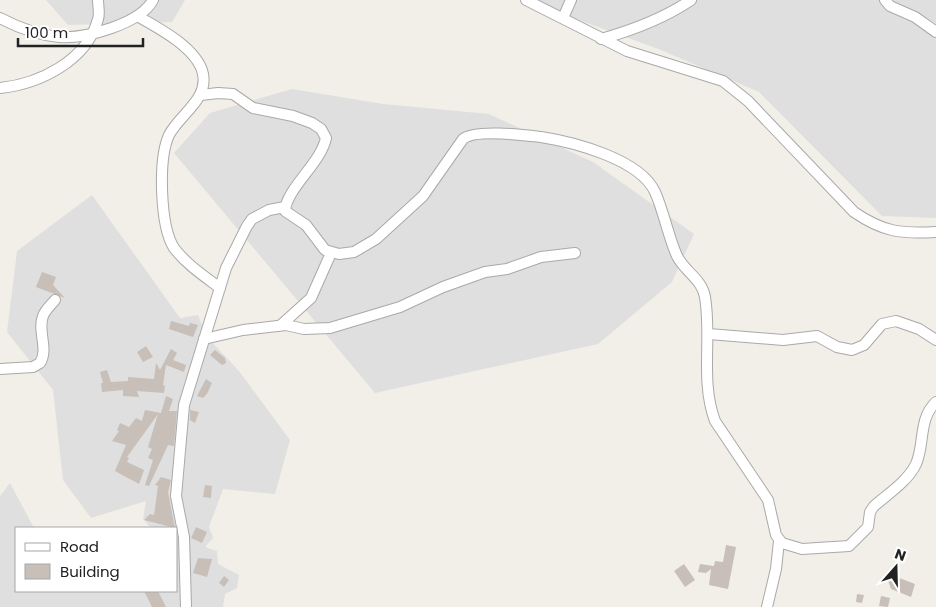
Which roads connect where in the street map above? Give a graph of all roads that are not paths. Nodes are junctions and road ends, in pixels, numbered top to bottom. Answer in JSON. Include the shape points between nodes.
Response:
{"nodes":[{"id":1,"x":98,"y":0,"type":"edge"},
{"id":2,"x":153,"y":0,"type":"edge"},
{"id":3,"x":526,"y":0,"type":"edge"},
{"id":4,"x":572,"y":0,"type":"edge"},
{"id":5,"x":691,"y":0,"type":"edge"},
{"id":6,"x":885,"y":0,"type":"edge"},
{"id":7,"x":139,"y":17,"type":"junction"},
{"id":8,"x":0,"y":18,"type":"edge"},
{"id":9,"x":563,"y":18,"type":"junction"},
{"id":10,"x":91,"y":32,"type":"junction"},
{"id":11,"x":936,"y":32,"type":"edge"},
{"id":12,"x":601,"y":39,"type":"junction"},
{"id":13,"x":0,"y":88,"type":"edge"},
{"id":14,"x":201,"y":95,"type":"junction"},
{"id":15,"x":285,"y":208,"type":"junction"},
{"id":16,"x":936,"y":232,"type":"edge"},
{"id":17,"x":331,"y":253,"type":"junction"},
{"id":18,"x":575,"y":253,"type":"dead end"},
{"id":19,"x":220,"y":288,"type":"junction"},
{"id":20,"x":55,"y":300,"type":"dead end"},
{"id":21,"x":281,"y":326,"type":"junction"},
{"id":22,"x":709,"y":334,"type":"junction"},
{"id":23,"x":204,"y":339,"type":"junction"},
{"id":24,"x":936,"y":340,"type":"edge"},
{"id":25,"x":0,"y":369,"type":"edge"},
{"id":26,"x":936,"y":402,"type":"edge"},
{"id":27,"x":779,"y":541,"type":"junction"},
{"id":28,"x":186,"y":607,"type":"edge"},
{"id":29,"x":767,"y":607,"type":"edge"}],
"edges":[{"from":1,"to":10,"type":"street","via":[[99,19]]},
{"from":2,"to":7,"type":"street"},
{"from":3,"to":9,"type":"street"},
{"from":4,"to":9,"type":"street"},
{"from":5,"to":12,"type":"street","via":[[662,17]]},
{"from":6,"to":11,"type":"street"},
{"from":7,"to":10,"type":"street"},
{"from":7,"to":14,"type":"street","via":[[162,30],[191,54],[203,73]]},
{"from":8,"to":10,"type":"street","via":[[22,28],[59,37]]},
{"from":9,"to":12,"type":"street"},
{"from":10,"to":13,"type":"street","via":[[84,46],[63,66],[22,86]]},
{"from":12,"to":16,"type":"street","via":[[627,51],[723,81],[748,101],[854,212],[873,226],[887,230]]},
{"from":14,"to":15,"type":"street","via":[[229,93],[253,108],[303,119],[322,129],[326,138],[323,148]]},
{"from":14,"to":19,"type":"street","via":[[179,119],[169,136],[163,155],[163,195],[173,246],[201,275]]},
{"from":15,"to":17,"type":"street","via":[[286,213],[306,225],[320,247]]},
{"from":15,"to":19,"type":"street","via":[[269,210],[249,222],[226,268]]},
{"from":17,"to":21,"type":"street","via":[[311,298]]},
{"from":17,"to":22,"type":"street","via":[[354,252],[376,239],[423,196],[466,136],[547,138],[618,160],[650,184],[677,256],[704,290]]},
{"from":18,"to":21,"type":"street","via":[[542,257],[507,270],[485,272],[400,307],[330,328]]},
{"from":19,"to":23,"type":"street"},
{"from":20,"to":25,"type":"street","via":[[43,316],[40,363],[27,368]]},
{"from":21,"to":23,"type":"street"},
{"from":22,"to":24,"type":"street","via":[[782,340],[817,336],[837,347],[852,350],[864,345],[882,324],[896,321],[919,329]]},
{"from":22,"to":27,"type":"street","via":[[707,376],[710,407],[715,421],[768,500]]},
{"from":23,"to":28,"type":"street","via":[[184,405],[176,477],[176,496],[184,537]]},
{"from":26,"to":27,"type":"street","via":[[926,418],[915,467],[874,506],[868,527],[852,545],[802,549]]},
{"from":27,"to":29,"type":"street"}]}
